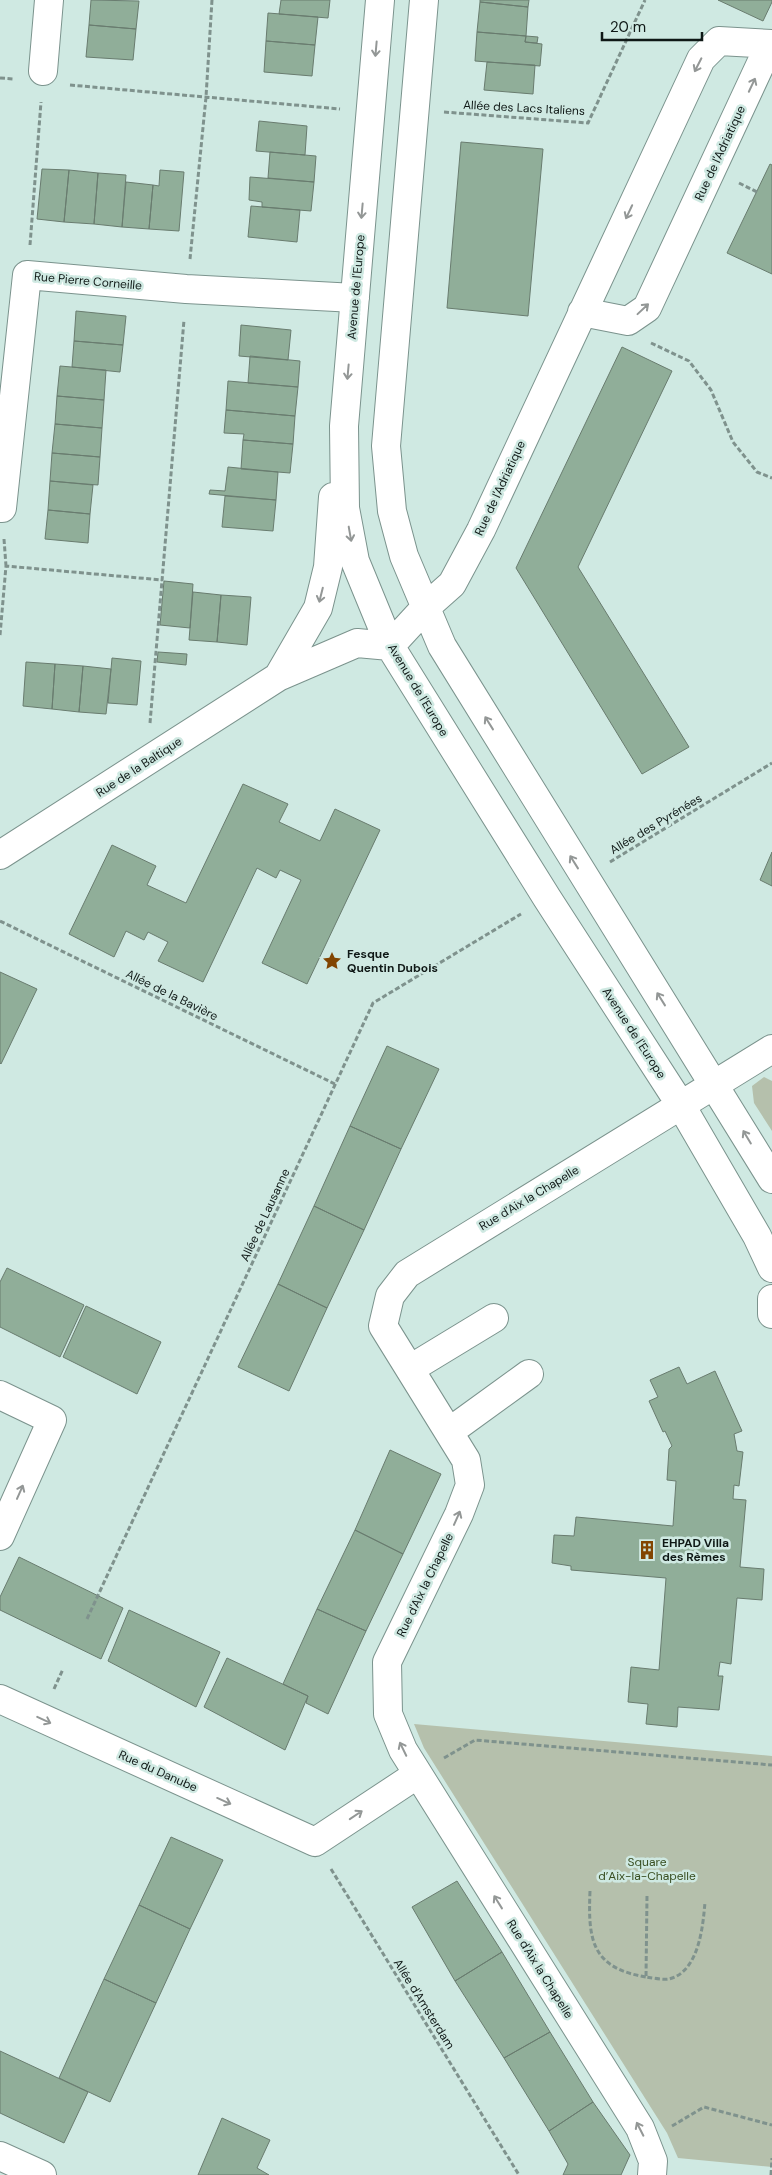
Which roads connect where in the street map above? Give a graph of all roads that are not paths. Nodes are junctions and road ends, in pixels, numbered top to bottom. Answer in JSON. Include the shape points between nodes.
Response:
{"nodes":[{"id":1,"x":49,"y":0,"type":"edge"},
{"id":2,"x":380,"y":0,"type":"edge"},
{"id":3,"x":424,"y":0,"type":"edge"},
{"id":4,"x":771,"y":44,"type":"edge"},
{"id":5,"x":43,"y":77,"type":"road end"},
{"id":6,"x":355,"y":298,"type":"junction"},
{"id":7,"x":582,"y":312,"type":"junction"},
{"id":8,"x":344,"y":426,"type":"junction"},
{"id":9,"x":0,"y":508,"type":"edge"},
{"id":10,"x":425,"y":608,"type":"junction"},
{"id":11,"x":390,"y":646,"type":"junction"},
{"id":12,"x":278,"y":677,"type":"junction"},
{"id":13,"x":0,"y":855,"type":"edge"},
{"id":14,"x":772,"y":1049,"type":"edge"},
{"id":15,"x":715,"y":1086,"type":"junction"},
{"id":16,"x":682,"y":1107,"type":"junction"},
{"id":17,"x":772,"y":1179,"type":"edge"},
{"id":18,"x":772,"y":1268,"type":"edge"},
{"id":19,"x":772,"y":1299,"type":"edge"},
{"id":20,"x":772,"y":1314,"type":"edge"},
{"id":21,"x":494,"y":1318,"type":"dead end"},
{"id":22,"x":410,"y":1369,"type":"junction"},
{"id":23,"x":529,"y":1374,"type":"dead end"},
{"id":24,"x":0,"y":1396,"type":"edge"},
{"id":25,"x":449,"y":1432,"type":"junction"},
{"id":26,"x":0,"y":1536,"type":"edge"},
{"id":27,"x":0,"y":1699,"type":"edge"},
{"id":28,"x":418,"y":1774,"type":"junction"},
{"id":29,"x":0,"y":2156,"type":"edge"},
{"id":30,"x":42,"y":2175,"type":"edge"},
{"id":31,"x":652,"y":2175,"type":"edge"}],
"edges":[{"from":1,"to":5,"type":"street"},
{"from":2,"to":6,"type":"street","name":"Avenue de l'Europe","one_way":true},
{"from":3,"to":10,"type":"street","via":[[386,446],[392,510],[404,556]]},
{"from":4,"to":7,"type":"street","name":"Rue de l'Adriatique","one_way":true,"via":[[720,41],[701,59]]},
{"from":7,"to":4,"type":"street","name":"Rue de l'Adriatique","one_way":true,"via":[[628,321],[647,308]]},
{"from":6,"to":8,"type":"street","name":"Avenue de l'Europe","one_way":true},
{"from":6,"to":9,"type":"street","name":"Rue Pierre Corneille","via":[[186,290],[27,275]]},
{"from":7,"to":10,"type":"street","name":"Rue de l'Adriatique","via":[[481,530],[452,584]]},
{"from":8,"to":11,"type":"street","name":"Avenue de l'Europe","one_way":true,"via":[[346,508],[355,561]]},
{"from":8,"to":12,"type":"street","name":"Rue de la Baltique","one_way":true,"via":[[332,502],[328,567],[318,608]]},
{"from":10,"to":11,"type":"street","name":"Rue de l'Adriatique"},
{"from":15,"to":10,"type":"street","one_way":true,"via":[[442,646]]},
{"from":11,"to":12,"type":"street","name":"Rue de la Baltique","via":[[357,643]]},
{"from":11,"to":16,"type":"street","name":"Avenue de l'Europe"},
{"from":12,"to":13,"type":"street","name":"Rue de la Baltique"},
{"from":14,"to":15,"type":"street","name":"Rue d'Aix la Chapelle"},
{"from":15,"to":16,"type":"street","name":"Rue d'Aix la Chapelle"},
{"from":17,"to":15,"type":"street","one_way":true},
{"from":16,"to":18,"type":"street","name":"Avenue de l'Europe","via":[[757,1236]]},
{"from":16,"to":22,"type":"street","name":"Rue d'Aix la Chapelle","via":[[407,1274],[390,1296],[383,1326]]},
{"from":19,"to":20,"type":"street"},
{"from":21,"to":22,"type":"street"},
{"from":22,"to":25,"type":"street","name":"Rue d'Aix la Chapelle"},
{"from":23,"to":25,"type":"street"},
{"from":26,"to":24,"type":"street","one_way":true,"via":[[52,1420]]},
{"from":28,"to":25,"type":"street","name":"Rue d'Aix la Chapelle","one_way":true,"via":[[403,1750],[388,1714],[387,1662],[470,1485],[466,1460]]},
{"from":27,"to":28,"type":"street","name":"Rue du Danube","one_way":true,"via":[[315,1842]]},
{"from":31,"to":28,"type":"street","name":"Rue d'Aix la Chapelle","one_way":true,"via":[[653,2161],[640,2128]]},
{"from":29,"to":30,"type":"street"}]}
